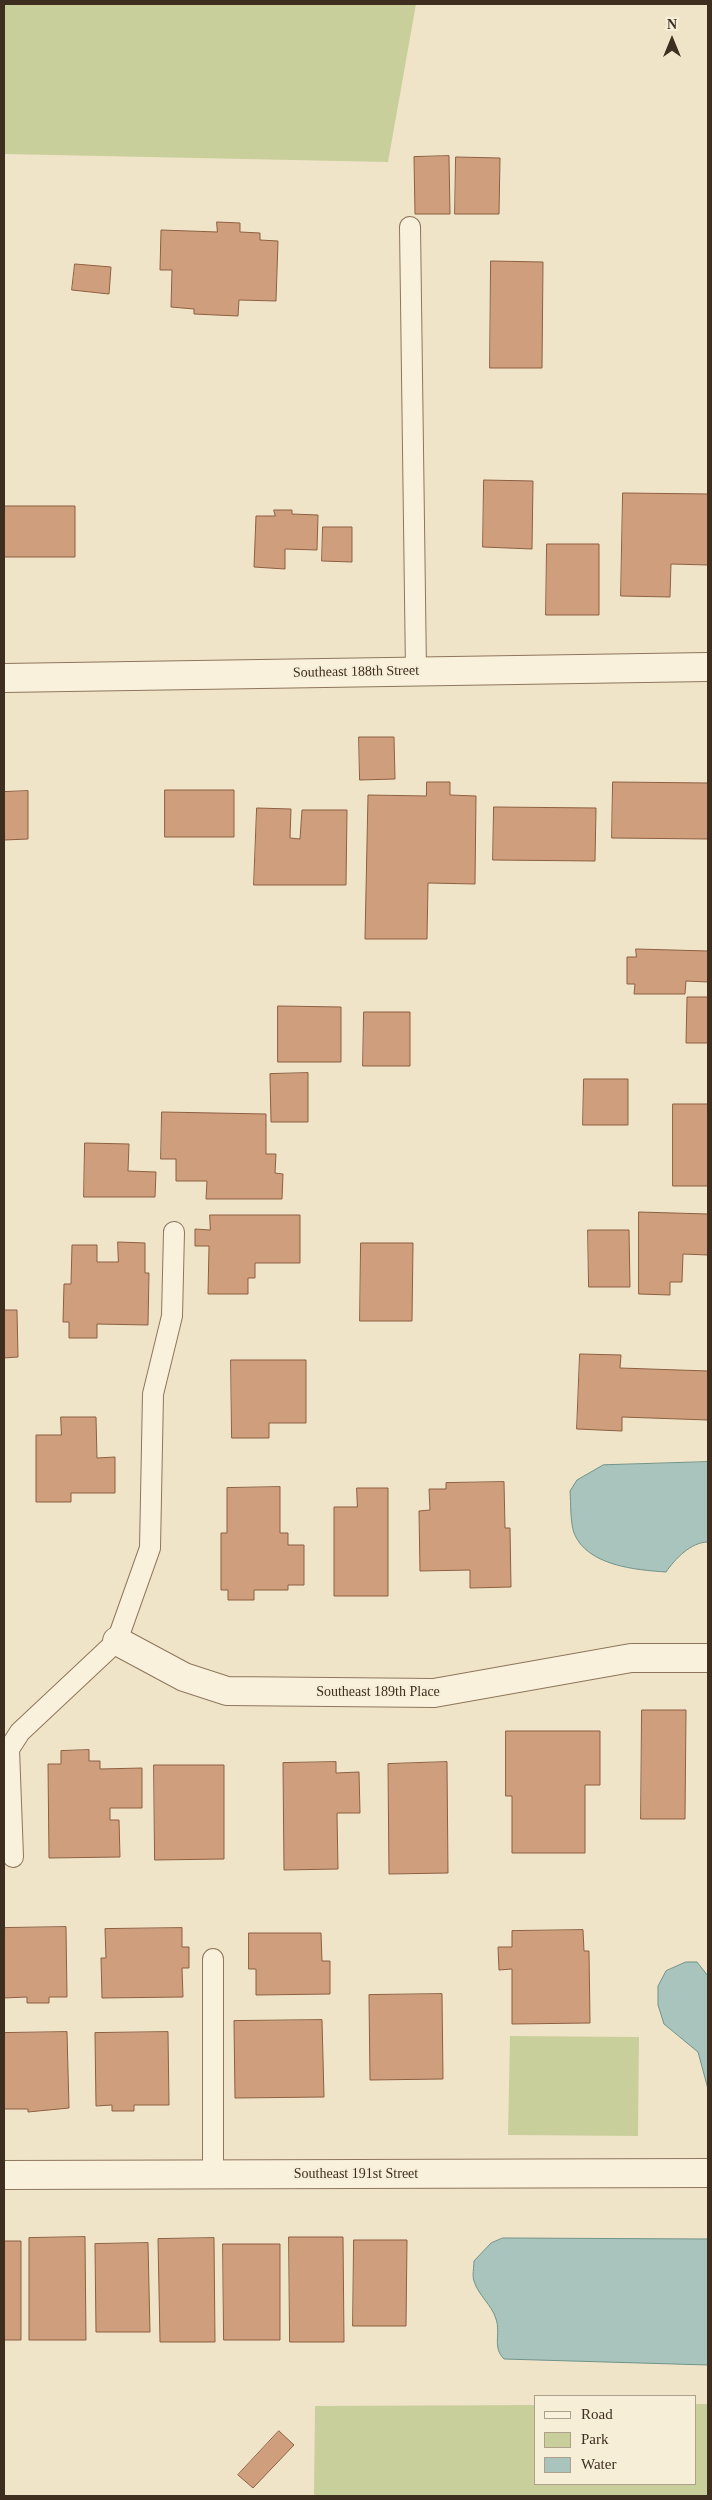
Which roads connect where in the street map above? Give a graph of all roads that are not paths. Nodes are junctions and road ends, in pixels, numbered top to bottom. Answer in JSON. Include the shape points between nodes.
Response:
{"nodes":[{"id":1,"x":410,"y":227,"type":"dead end"},
{"id":2,"x":708,"y":667,"type":"edge"},
{"id":3,"x":416,"y":671,"type":"junction"},
{"id":4,"x":4,"y":678,"type":"edge"},
{"id":5,"x":174,"y":1232,"type":"dead end"},
{"id":6,"x":117,"y":1641,"type":"junction"},
{"id":7,"x":708,"y":1658,"type":"edge"},
{"id":8,"x":13,"y":1857,"type":"dead end"},
{"id":9,"x":213,"y":1959,"type":"dead end"},
{"id":10,"x":708,"y":2173,"type":"edge"},
{"id":11,"x":4,"y":2174,"type":"edge"},
{"id":12,"x":213,"y":2174,"type":"junction"}],
"edges":[{"from":1,"to":3,"type":"lane"},
{"from":2,"to":3,"type":"street","name":"Southeast 188th Street"},
{"from":3,"to":4,"type":"street","name":"Southeast 188th Street"},
{"from":5,"to":6,"type":"lane","via":[[172,1316],[153,1394],[150,1548]]},
{"from":6,"to":7,"type":"street","name":"Southeast 189th Place","via":[[184,1678],[227,1691],[434,1693],[631,1658]]},
{"from":6,"to":8,"type":"lane","via":[[20,1732],[9,1749]]},
{"from":9,"to":12,"type":"lane"},
{"from":10,"to":12,"type":"street","name":"Southeast 191st Street"},
{"from":11,"to":12,"type":"street","name":"Southeast 191st Street"}]}
